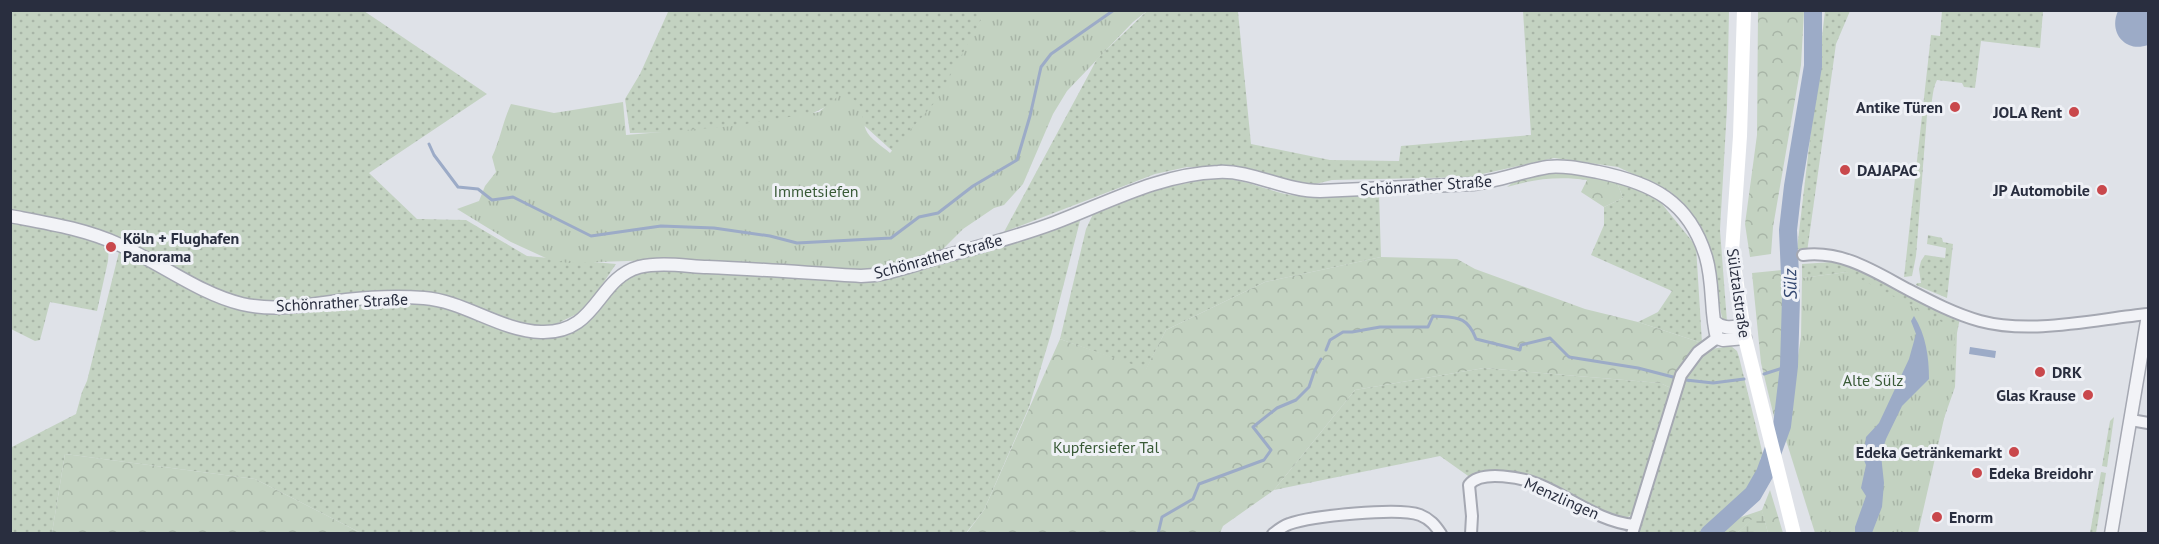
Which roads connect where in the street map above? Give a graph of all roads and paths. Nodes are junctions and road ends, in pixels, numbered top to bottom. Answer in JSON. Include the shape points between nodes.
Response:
{"nodes":[{"id":1,"x":1744,"y":10,"type":"edge"},
{"id":2,"x":10,"y":216,"type":"edge"},
{"id":3,"x":1803,"y":255,"type":"dead end"},
{"id":4,"x":2148,"y":315,"type":"edge"},
{"id":5,"x":1714,"y":321,"type":"junction"},
{"id":6,"x":1744,"y":332,"type":"junction"},
{"id":7,"x":1717,"y":338,"type":"junction"},
{"id":8,"x":2131,"y":420,"type":"junction"},
{"id":9,"x":2148,"y":423,"type":"edge"},
{"id":10,"x":1633,"y":529,"type":"edge"},
{"id":11,"x":1273,"y":534,"type":"edge"},
{"id":12,"x":1441,"y":534,"type":"edge"},
{"id":13,"x":1471,"y":534,"type":"edge"},
{"id":14,"x":1794,"y":534,"type":"edge"},
{"id":15,"x":2111,"y":534,"type":"edge"}],
"edges":[{"from":1,"to":6,"type":"main road","name":"Sülztalstraße","via":[[1740,136],[1731,240]]},
{"from":2,"to":5,"type":"street","name":"Schönrather Straße","via":[[72,228],[120,244],[241,304],[274,307],[426,298],[517,328],[542,332],[570,328],[581,321],[613,284],[636,268],[649,265],[875,275],[1017,235],[1137,189],[1190,176],[1227,172],[1320,191],[1473,184],[1551,166],[1568,167],[1638,183],[1667,196],[1678,207],[1698,235],[1706,255]]},
{"from":3,"to":4,"type":"street","via":[[1855,261],[1988,327]]},
{"from":4,"to":8,"type":"street"},
{"from":5,"to":6,"type":"street","via":[[1724,328]]},
{"from":5,"to":7,"type":"street","name":"Schönrather Straße"},
{"from":6,"to":7,"type":"street","via":[[1723,340]]},
{"from":6,"to":14,"type":"main road","name":"Sülztalstraße"},
{"from":7,"to":10,"type":"street","name":"Menzlingen","via":[[1698,352],[1681,375]]},
{"from":8,"to":9,"type":"street"},
{"from":8,"to":15,"type":"street"},
{"from":10,"to":13,"type":"street","name":"Menzlingen","via":[[1539,484],[1485,476],[1469,485]]},
{"from":11,"to":12,"type":"street","via":[[1290,524],[1318,518],[1406,513],[1429,519]]}]}
